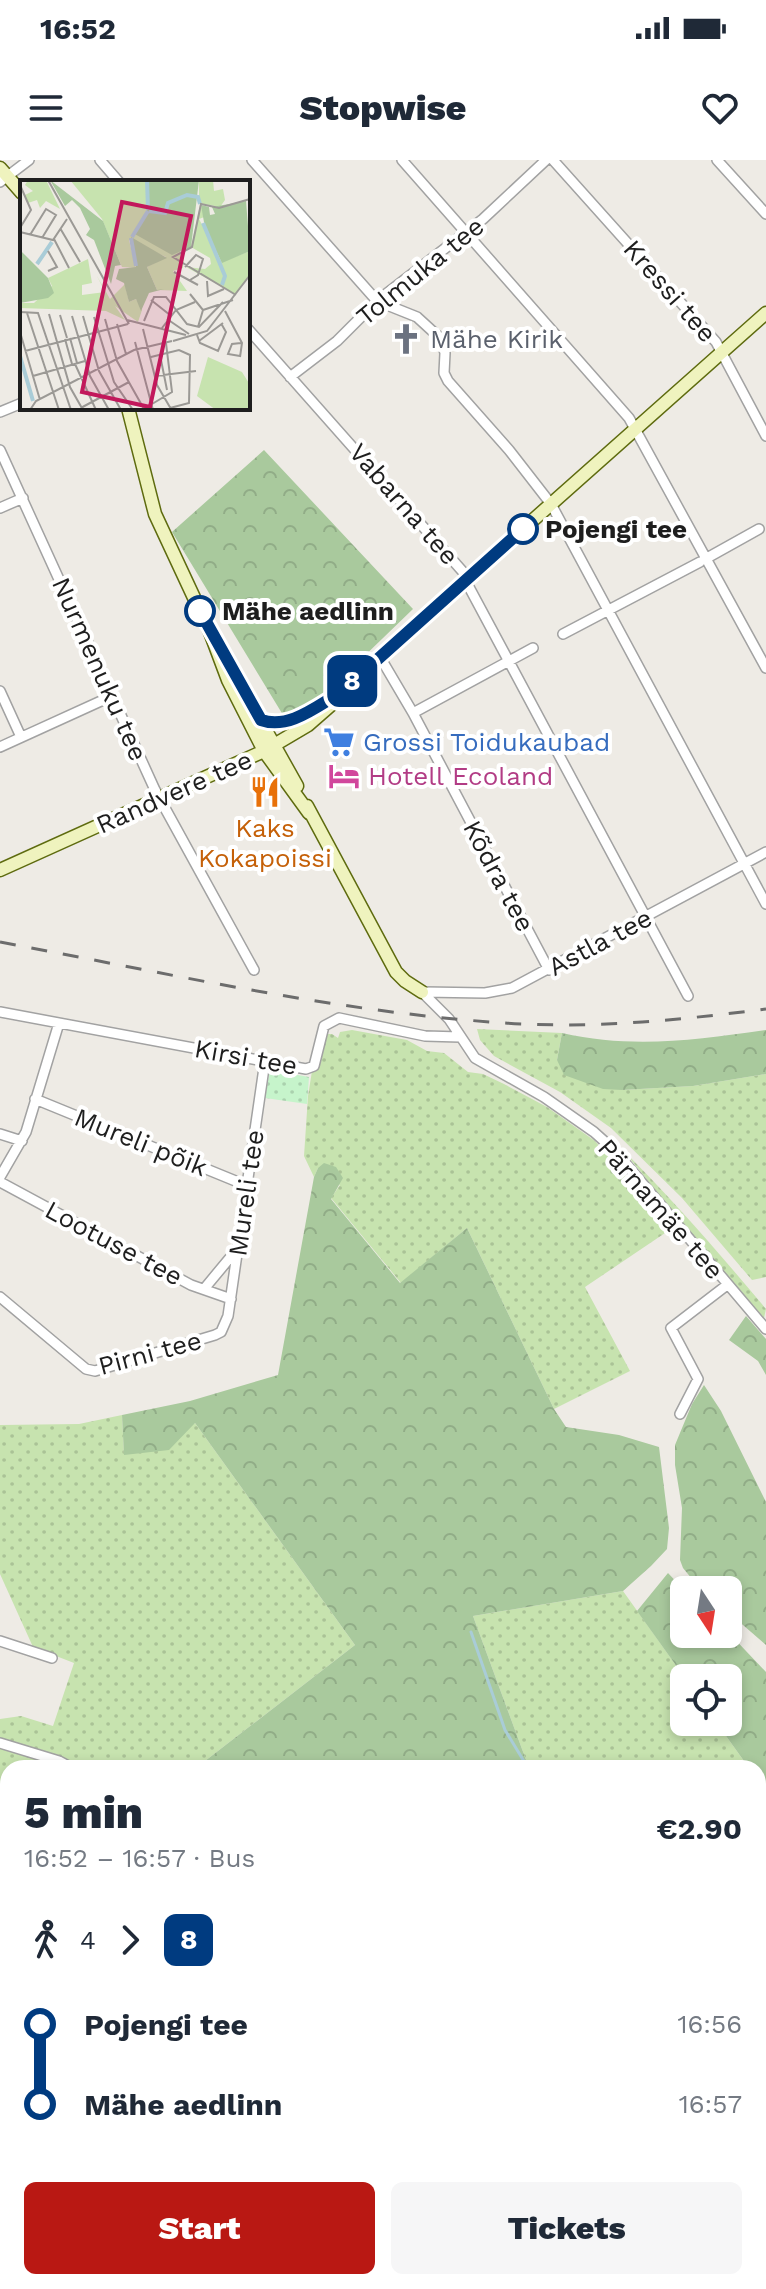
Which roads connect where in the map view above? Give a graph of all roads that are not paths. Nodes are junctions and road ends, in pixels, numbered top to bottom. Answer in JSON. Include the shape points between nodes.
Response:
{"nodes":[{"id":1,"x":29,"y":160,"type":"edge"},
{"id":2,"x":100,"y":160,"type":"edge"},
{"id":3,"x":252,"y":160,"type":"edge"},
{"id":4,"x":402,"y":160,"type":"edge"},
{"id":5,"x":546,"y":160,"type":"edge"},
{"id":6,"x":553,"y":160,"type":"edge"},
{"id":7,"x":717,"y":160,"type":"edge"},
{"id":8,"x":2,"y":175,"type":"edge"},
{"id":9,"x":117,"y":180,"type":"edge"},
{"id":10,"x":20,"y":191,"type":"edge"},
{"id":11,"x":766,"y":214,"type":"edge"},
{"id":12,"x":466,"y":232,"type":"junction"},
{"id":13,"x":377,"y":301,"type":"junction"},
{"id":14,"x":766,"y":313,"type":"edge"},
{"id":15,"x":250,"y":331,"type":"edge"},
{"id":16,"x":722,"y":352,"type":"junction"},
{"id":17,"x":290,"y":377,"type":"junction"},
{"id":18,"x":20,"y":404,"type":"edge"},
{"id":19,"x":129,"y":410,"type":"edge"},
{"id":20,"x":0,"y":412,"type":"edge"},
{"id":21,"x":636,"y":428,"type":"junction"},
{"id":22,"x":766,"y":436,"type":"edge"},
{"id":23,"x":0,"y":450,"type":"edge"},
{"id":24,"x":23,"y":498,"type":"junction"},
{"id":25,"x":551,"y":504,"type":"junction"},
{"id":26,"x":0,"y":508,"type":"edge"},
{"id":27,"x":759,"y":529,"type":"dead end"},
{"id":28,"x":704,"y":560,"type":"junction"},
{"id":29,"x":467,"y":579,"type":"junction"},
{"id":30,"x":609,"y":610,"type":"junction"},
{"id":31,"x":210,"y":632,"type":"junction"},
{"id":32,"x":563,"y":634,"type":"dead end"},
{"id":33,"x":533,"y":648,"type":"dead end"},
{"id":34,"x":380,"y":657,"type":"junction"},
{"id":35,"x":509,"y":661,"type":"junction"},
{"id":36,"x":766,"y":668,"type":"edge"},
{"id":37,"x":0,"y":691,"type":"edge"},
{"id":38,"x":340,"y":693,"type":"junction"},
{"id":39,"x":112,"y":696,"type":"junction"},
{"id":40,"x":413,"y":713,"type":"junction"},
{"id":41,"x":261,"y":720,"type":"junction"},
{"id":42,"x":21,"y":737,"type":"junction"},
{"id":43,"x":0,"y":747,"type":"edge"},
{"id":44,"x":270,"y":748,"type":"junction"},
{"id":45,"x":160,"y":798,"type":"junction"},
{"id":46,"x":766,"y":852,"type":"edge"},
{"id":47,"x":745,"y":864,"type":"junction"},
{"id":48,"x":0,"y":870,"type":"edge"},
{"id":49,"x":766,"y":904,"type":"edge"},
{"id":50,"x":646,"y":917,"type":"junction"},
{"id":51,"x":254,"y":970,"type":"dead end"},
{"id":52,"x":549,"y":970,"type":"junction"},
{"id":53,"x":422,"y":992,"type":"junction"},
{"id":54,"x":688,"y":996,"type":"dead end"},
{"id":55,"x":0,"y":1012,"type":"edge"},
{"id":56,"x":59,"y":1023,"type":"junction"},
{"id":57,"x":460,"y":1037,"type":"junction"},
{"id":58,"x":265,"y":1061,"type":"junction"},
{"id":59,"x":35,"y":1099,"type":"junction"},
{"id":60,"x":0,"y":1134,"type":"edge"},
{"id":61,"x":22,"y":1141,"type":"junction"},
{"id":62,"x":0,"y":1180,"type":"edge"},
{"id":63,"x":248,"y":1183,"type":"junction"},
{"id":64,"x":238,"y":1248,"type":"junction"},
{"id":65,"x":727,"y":1285,"type":"junction"},
{"id":66,"x":204,"y":1289,"type":"junction"},
{"id":67,"x":0,"y":1297,"type":"edge"},
{"id":68,"x":231,"y":1299,"type":"junction"},
{"id":69,"x":225,"y":1325,"type":"joint"},
{"id":70,"x":766,"y":1329,"type":"edge"},
{"id":71,"x":680,"y":1414,"type":"dead end"},
{"id":72,"x":0,"y":1641,"type":"edge"},
{"id":73,"x":52,"y":1658,"type":"dead end"},
{"id":74,"x":0,"y":1743,"type":"edge"},
{"id":75,"x":56,"y":1760,"type":"edge"}],
"edges":[{"from":1,"to":8,"type":"street"},
{"from":2,"to":9,"type":"street"},
{"from":3,"to":13,"type":"street"},
{"from":4,"to":12,"type":"street"},
{"from":5,"to":12,"type":"street","name":"Tolmuka tee"},
{"from":6,"to":16,"type":"street","name":"Kressi tee"},
{"from":7,"to":11,"type":"street"},
{"from":8,"to":10,"type":"main road"},
{"from":12,"to":13,"type":"street","name":"Tolmuka tee"},
{"from":12,"to":21,"type":"street"},
{"from":13,"to":17,"type":"street","name":"Tolmuka tee"},
{"from":13,"to":25,"type":"street","via":[[417,317],[441,339],[448,381]]},
{"from":14,"to":16,"type":"main road","name":"Randvere tee"},
{"from":15,"to":17,"type":"street","name":"Vabarna tee"},
{"from":16,"to":21,"type":"main road","name":"Randvere tee"},
{"from":16,"to":22,"type":"street","name":"Kressi tee"},
{"from":17,"to":29,"type":"street","name":"Vabarna tee"},
{"from":18,"to":20,"type":"street"},
{"from":19,"to":31,"type":"main road","name":"Pärnamäe tee","via":[[158,522]]},
{"from":21,"to":25,"type":"main road","name":"Randvere tee"},
{"from":21,"to":28,"type":"street"},
{"from":23,"to":24,"type":"street","name":"Nurmenuku tee"},
{"from":24,"to":26,"type":"street"},
{"from":24,"to":39,"type":"street","name":"Nurmenuku tee"},
{"from":25,"to":29,"type":"main road","name":"Randvere tee"},
{"from":25,"to":30,"type":"street"},
{"from":27,"to":28,"type":"street"},
{"from":28,"to":30,"type":"street"},
{"from":28,"to":36,"type":"street"},
{"from":29,"to":34,"type":"main road","name":"Randvere tee"},
{"from":29,"to":35,"type":"street","name":"Vabarna tee"},
{"from":30,"to":32,"type":"street"},
{"from":30,"to":47,"type":"street"},
{"from":31,"to":41,"type":"main road","name":"Pärnamäe tee"},
{"from":31,"to":44,"type":"main road","name":"Pärnamäe tee","via":[[228,680]]},
{"from":33,"to":35,"type":"street"},
{"from":34,"to":38,"type":"main road","name":"Randvere tee"},
{"from":34,"to":40,"type":"street","name":"Kõdra tee"},
{"from":35,"to":40,"type":"street"},
{"from":35,"to":50,"type":"street","name":"Vabarna tee"},
{"from":37,"to":42,"type":"street"},
{"from":38,"to":41,"type":"main road","via":[[287,721]]},
{"from":38,"to":44,"type":"main road","name":"Randvere tee","via":[[308,725]]},
{"from":39,"to":42,"type":"street"},
{"from":39,"to":45,"type":"street","name":"Nurmenuku tee"},
{"from":40,"to":52,"type":"street","name":"Kõdra tee"},
{"from":41,"to":44,"type":"main road","name":"Pärnamäe tee"},
{"from":42,"to":43,"type":"street"},
{"from":44,"to":45,"type":"main road","name":"Randvere tee"},
{"from":44,"to":53,"type":"main road","name":"Pärnamäe tee","via":[[396,972]]},
{"from":45,"to":48,"type":"main road","name":"Randvere tee"},
{"from":45,"to":51,"type":"street","name":"Nurmenuku tee"},
{"from":46,"to":47,"type":"street","name":"Astla tee"},
{"from":47,"to":49,"type":"street"},
{"from":47,"to":50,"type":"street","name":"Astla tee"},
{"from":50,"to":52,"type":"street","name":"Astla tee"},
{"from":50,"to":54,"type":"street","name":"Vabarna tee"},
{"from":52,"to":53,"type":"street","name":"Astla tee","via":[[500,991]]},
{"from":53,"to":57,"type":"street","name":"Pärnamäe tee"},
{"from":55,"to":56,"type":"street","name":"Kirsi tee"},
{"from":56,"to":58,"type":"street","name":"Kirsi tee"},
{"from":56,"to":59,"type":"street"},
{"from":57,"to":58,"type":"street","name":"Kirsi tee","via":[[425,1036],[339,1018],[323,1029],[312,1068]]},
{"from":57,"to":65,"type":"street","name":"Pärnamäe tee","via":[[475,1058],[544,1097],[614,1150]]},
{"from":58,"to":63,"type":"street","name":"Mureli tee"},
{"from":59,"to":61,"type":"street"},
{"from":59,"to":63,"type":"street","name":"Mureli põik"},
{"from":60,"to":61,"type":"street"},
{"from":61,"to":62,"type":"street"},
{"from":62,"to":66,"type":"street","name":"Lootuse tee"},
{"from":63,"to":64,"type":"street","name":"Mureli tee"},
{"from":64,"to":66,"type":"street"},
{"from":64,"to":68,"type":"street","name":"Mureli tee"},
{"from":65,"to":70,"type":"street","name":"Pärnamäe tee"},
{"from":65,"to":71,"type":"street","via":[[671,1328],[698,1379]]},
{"from":66,"to":68,"type":"street","name":"Lootuse tee"},
{"from":67,"to":69,"type":"street","name":"Pirni tee","via":[[95,1371],[215,1335]]},
{"from":68,"to":69,"type":"street","name":"Mureli tee"},
{"from":72,"to":73,"type":"street"},
{"from":74,"to":75,"type":"street"}]}
